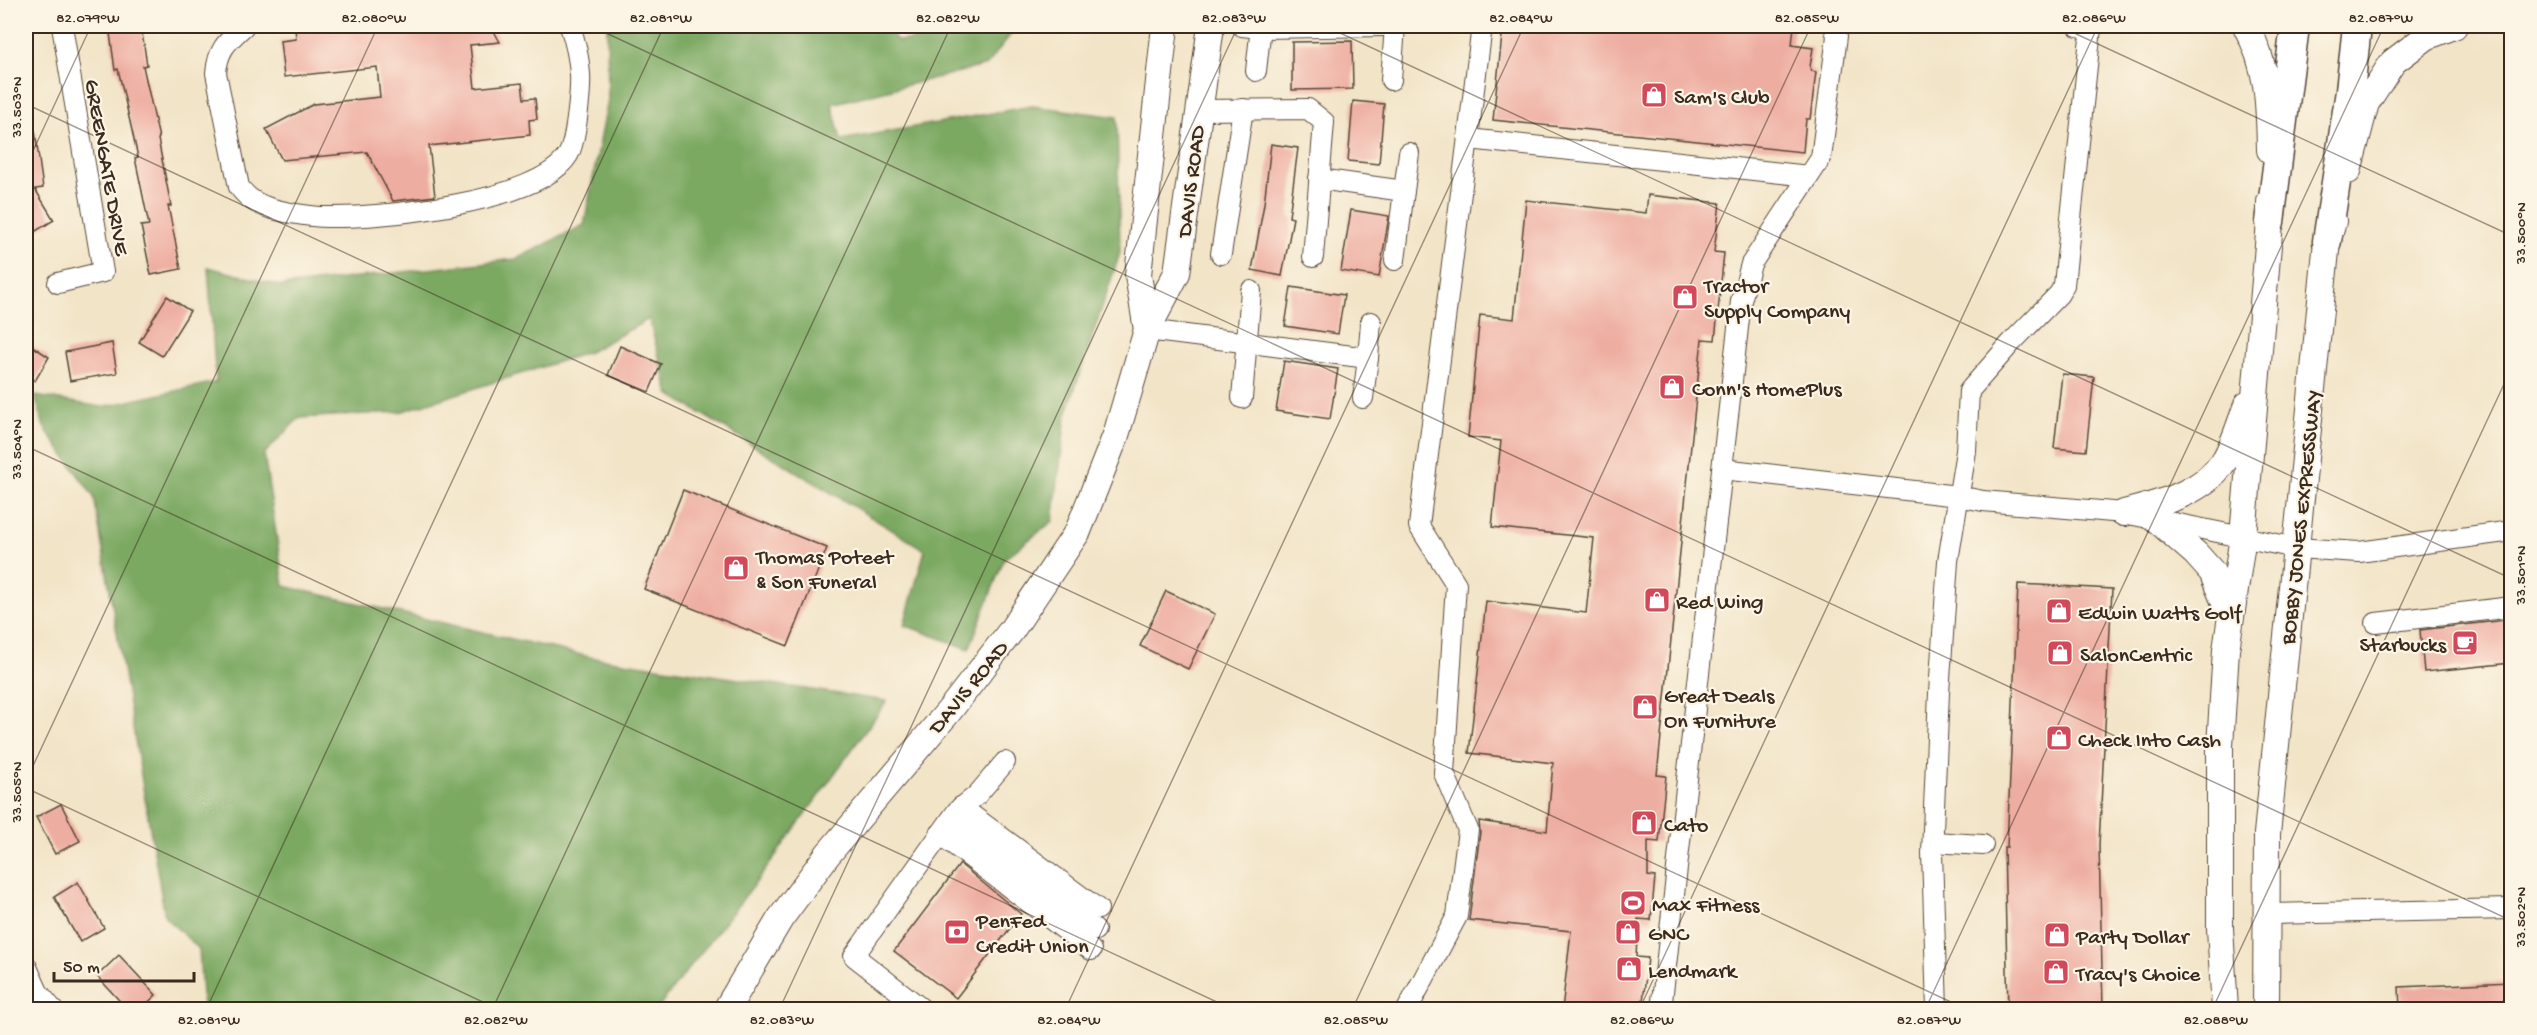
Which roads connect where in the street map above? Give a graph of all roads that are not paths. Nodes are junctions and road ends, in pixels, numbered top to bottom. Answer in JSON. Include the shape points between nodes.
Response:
{"nodes":[{"id":1,"x":62,"y":26,"type":"edge"},
{"id":2,"x":244,"y":26,"type":"edge"},
{"id":3,"x":570,"y":26,"type":"edge"},
{"id":4,"x":1165,"y":26,"type":"edge"},
{"id":5,"x":1211,"y":26,"type":"edge"},
{"id":6,"x":1254,"y":26,"type":"edge"},
{"id":7,"x":1383,"y":26,"type":"edge"},
{"id":8,"x":1395,"y":26,"type":"edge"},
{"id":9,"x":1482,"y":26,"type":"edge"},
{"id":10,"x":1834,"y":26,"type":"edge"},
{"id":11,"x":2078,"y":26,"type":"edge"},
{"id":12,"x":2246,"y":26,"type":"edge"},
{"id":13,"x":2295,"y":26,"type":"edge"},
{"id":14,"x":2357,"y":26,"type":"edge"},
{"id":15,"x":2454,"y":26,"type":"edge"},
{"id":16,"x":1256,"y":71,"type":"dead end"},
{"id":17,"x":1391,"y":80,"type":"dead end"},
{"id":18,"x":1198,"y":110,"type":"junction"},
{"id":19,"x":1243,"y":110,"type":"junction"},
{"id":20,"x":1469,"y":139,"type":"junction"},
{"id":21,"x":1409,"y":153,"type":"dead end"},
{"id":22,"x":1809,"y":176,"type":"junction"},
{"id":23,"x":1319,"y":179,"type":"junction"},
{"id":24,"x":1404,"y":191,"type":"junction"},
{"id":25,"x":2270,"y":222,"type":"junction"},
{"id":26,"x":2327,"y":241,"type":"junction"},
{"id":27,"x":1221,"y":254,"type":"dead end"},
{"id":28,"x":1313,"y":257,"type":"dead end"},
{"id":29,"x":1395,"y":260,"type":"dead end"},
{"id":30,"x":58,"y":283,"type":"dead end"},
{"id":31,"x":1251,"y":291,"type":"dead end"},
{"id":32,"x":1371,"y":322,"type":"dead end"},
{"id":33,"x":1147,"y":330,"type":"junction"},
{"id":34,"x":1248,"y":343,"type":"junction"},
{"id":35,"x":1368,"y":358,"type":"junction"},
{"id":36,"x":2256,"y":383,"type":"junction"},
{"id":37,"x":1242,"y":398,"type":"dead end"},
{"id":38,"x":1363,"y":398,"type":"dead end"},
{"id":39,"x":1722,"y":469,"type":"junction"},
{"id":40,"x":1958,"y":496,"type":"junction"},
{"id":41,"x":2124,"y":513,"type":"junction"},
{"id":42,"x":2157,"y":520,"type":"junction"},
{"id":43,"x":2511,"y":531,"type":"edge"},
{"id":44,"x":2243,"y":536,"type":"junction"},
{"id":45,"x":2296,"y":548,"type":"junction"},
{"id":46,"x":2511,"y":607,"type":"edge"},
{"id":47,"x":2230,"y":615,"type":"junction"},
{"id":48,"x":2376,"y":622,"type":"dead end"},
{"id":49,"x":1005,"y":762,"type":"dead end"},
{"id":50,"x":950,"y":820,"type":"junction"},
{"id":51,"x":1933,"y":842,"type":"junction"},
{"id":52,"x":1983,"y":845,"type":"dead end"},
{"id":53,"x":2511,"y":909,"type":"edge"},
{"id":54,"x":2266,"y":914,"type":"junction"},
{"id":55,"x":26,"y":965,"type":"edge"},
{"id":56,"x":53,"y":1010,"type":"edge"},
{"id":57,"x":726,"y":1010,"type":"edge"},
{"id":58,"x":923,"y":1010,"type":"edge"},
{"id":59,"x":1407,"y":1010,"type":"edge"},
{"id":60,"x":1661,"y":1010,"type":"edge"},
{"id":61,"x":1937,"y":1010,"type":"edge"},
{"id":62,"x":2225,"y":1010,"type":"edge"},
{"id":63,"x":2266,"y":1010,"type":"edge"}],
"edges":[{"from":1,"to":30,"type":"street","name":"GREENGATE DRIVE","via":[[103,272]]},
{"from":2,"to":3,"type":"street","via":[[217,58],[216,74],[239,187],[266,207],[324,217],[466,203],[512,190],[556,169],[568,155],[574,139],[580,75]]},
{"from":4,"to":33,"type":"main road","name":"DAVIS ROAD","via":[[1138,275]]},
{"from":5,"to":18,"type":"main road","name":"DAVIS ROAD"},
{"from":6,"to":7,"type":"street"},
{"from":6,"to":16,"type":"street"},
{"from":8,"to":17,"type":"street"},
{"from":9,"to":20,"type":"street"},
{"from":10,"to":22,"type":"street","via":[[1837,36],[1821,158]]},
{"from":11,"to":40,"type":"street","via":[[2091,28],[2064,285],[1969,391],[1966,451]]},
{"from":12,"to":25,"type":"main road","via":[[2267,82]]},
{"from":13,"to":25,"type":"highway"},
{"from":14,"to":26,"type":"highway","name":"BOBBY JONES EXPRESSWAY"},
{"from":15,"to":26,"type":"main road","via":[[2426,37],[2393,62],[2366,103]]},
{"from":18,"to":19,"type":"street"},
{"from":18,"to":33,"type":"main road","name":"DAVIS ROAD","via":[[1177,273]]},
{"from":19,"to":23,"type":"street","via":[[1308,109],[1324,122]]},
{"from":19,"to":27,"type":"street"},
{"from":20,"to":22,"type":"street"},
{"from":20,"to":59,"type":"street","via":[[1419,526],[1456,584],[1444,773],[1468,830],[1456,916]]},
{"from":21,"to":24,"type":"street"},
{"from":22,"to":39,"type":"street","via":[[1751,264],[1741,301]]},
{"from":23,"to":24,"type":"street"},
{"from":23,"to":28,"type":"street"},
{"from":24,"to":29,"type":"street"},
{"from":25,"to":36,"type":"main road"},
{"from":26,"to":45,"type":"main road","name":"BOBBY JONES EXPRESSWAY"},
{"from":31,"to":34,"type":"street"},
{"from":32,"to":35,"type":"street"},
{"from":33,"to":34,"type":"street"},
{"from":33,"to":57,"type":"main road","name":"DAVIS ROAD","via":[[1116,435],[1078,531],[1011,631],[865,808],[780,919]]},
{"from":34,"to":35,"type":"street"},
{"from":34,"to":37,"type":"street"},
{"from":35,"to":38,"type":"street"},
{"from":36,"to":41,"type":"main road","via":[[2225,460],[2214,473],[2177,498]]},
{"from":36,"to":44,"type":"main road"},
{"from":39,"to":40,"type":"street"},
{"from":39,"to":60,"type":"street"},
{"from":40,"to":41,"type":"street"},
{"from":40,"to":51,"type":"street","via":[[1948,561]]},
{"from":41,"to":42,"type":"street"},
{"from":42,"to":44,"type":"street"},
{"from":42,"to":47,"type":"main road","via":[[2212,572]]},
{"from":43,"to":45,"type":"street","via":[[2359,552]]},
{"from":44,"to":45,"type":"street"},
{"from":44,"to":47,"type":"main road"},
{"from":45,"to":54,"type":"main road","name":"BOBBY JONES EXPRESSWAY","via":[[2266,834]]},
{"from":46,"to":48,"type":"street"},
{"from":47,"to":62,"type":"main road","via":[[2220,746],[2220,928]]},
{"from":49,"to":50,"type":"street"},
{"from":50,"to":50,"type":"street","via":[[1095,929]]},
{"from":50,"to":58,"type":"street","via":[[854,956]]},
{"from":51,"to":52,"type":"street"},
{"from":51,"to":61,"type":"street"},
{"from":53,"to":54,"type":"street"},
{"from":54,"to":63,"type":"main road","name":"BOBBY JONES EXPRESSWAY"},
{"from":55,"to":56,"type":"street","via":[[38,992]]}]}
